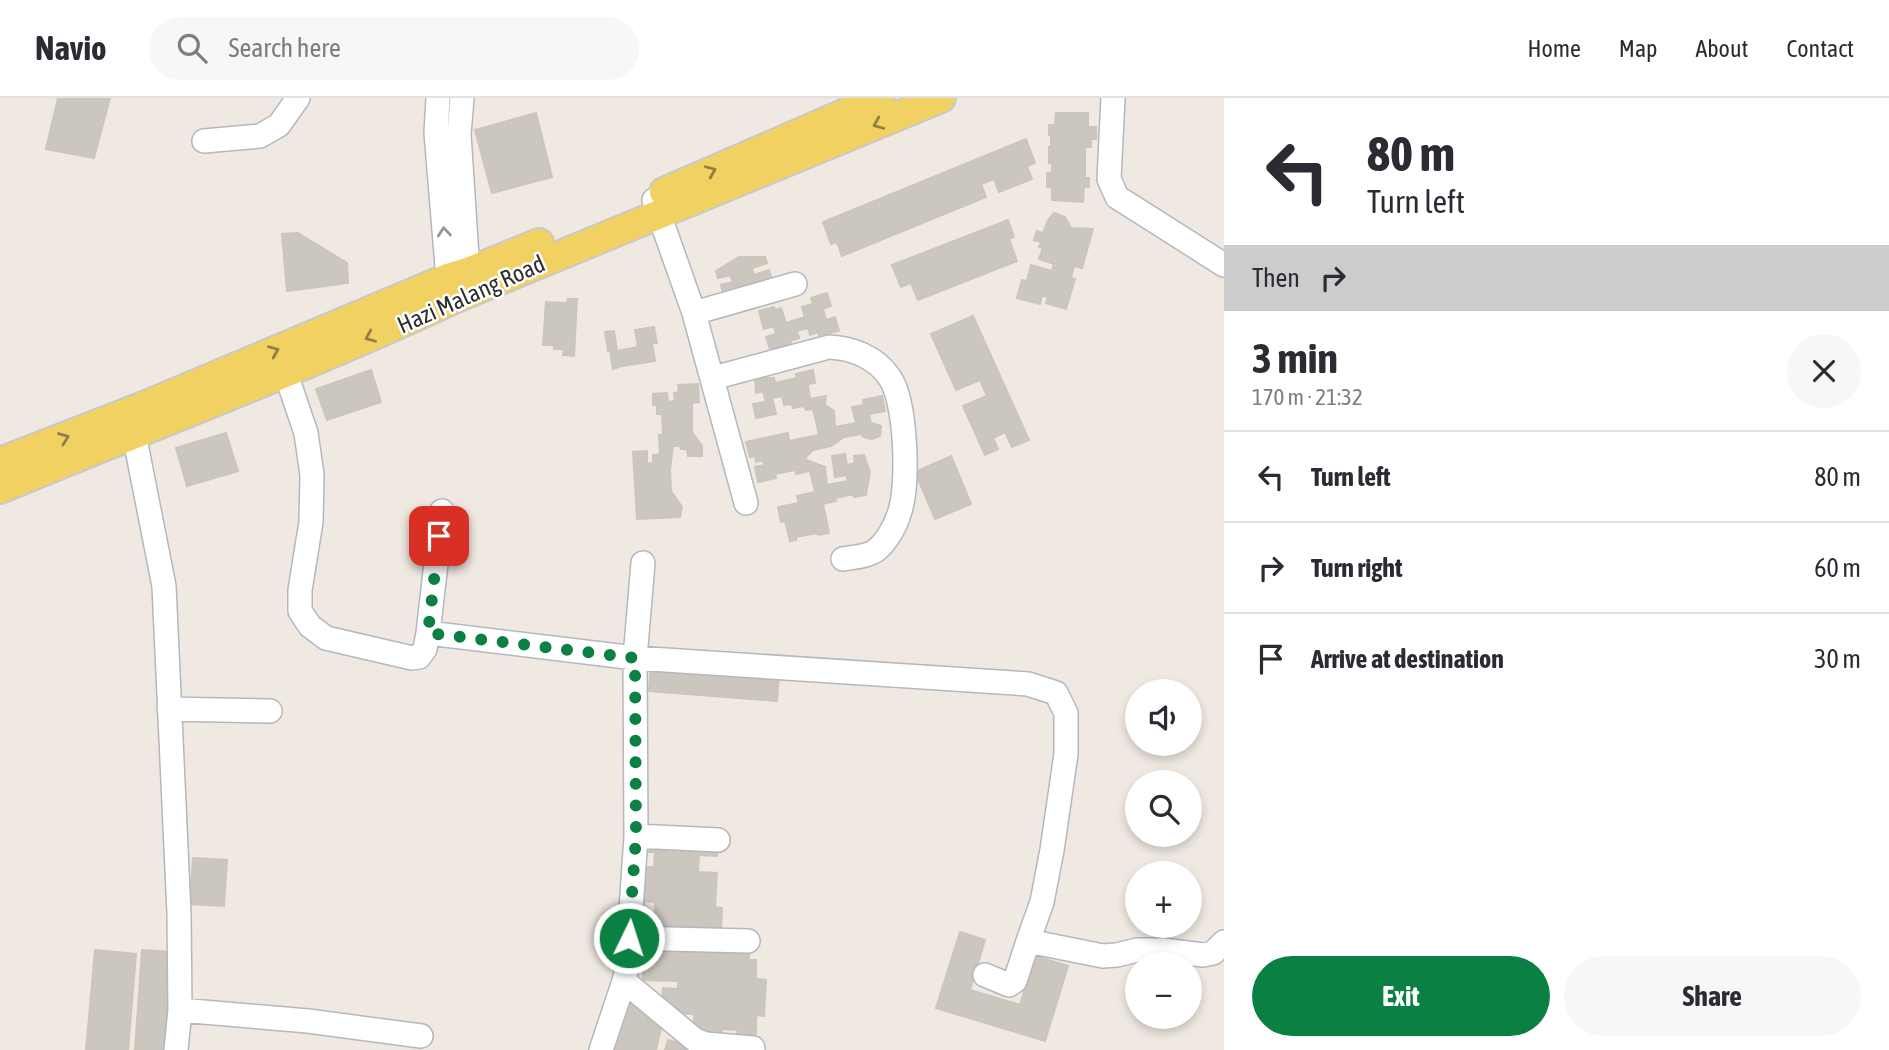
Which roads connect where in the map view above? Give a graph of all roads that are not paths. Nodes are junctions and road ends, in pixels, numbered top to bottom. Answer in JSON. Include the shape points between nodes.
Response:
{"nodes":[{"id":1,"x":298,"y":98,"type":"edge"},
{"id":2,"x":438,"y":98,"type":"edge"},
{"id":3,"x":462,"y":98,"type":"edge"},
{"id":4,"x":880,"y":98,"type":"edge"},
{"id":5,"x":941,"y":98,"type":"edge"},
{"id":6,"x":1113,"y":98,"type":"edge"},
{"id":7,"x":204,"y":141,"type":"dead end"},
{"id":8,"x":656,"y":205,"type":"junction"},
{"id":9,"x":1224,"y":265,"type":"edge"},
{"id":10,"x":795,"y":284,"type":"dead end"},
{"id":11,"x":461,"y":285,"type":"junction"},
{"id":12,"x":694,"y":313,"type":"junction"},
{"id":13,"x":286,"y":373,"type":"junction"},
{"id":14,"x":713,"y":378,"type":"junction"},
{"id":15,"x":130,"y":423,"type":"junction"},
{"id":16,"x":0,"y":463,"type":"edge"},
{"id":17,"x":0,"y":489,"type":"edge"},
{"id":18,"x":746,"y":503,"type":"dead end"},
{"id":19,"x":443,"y":511,"type":"dead end"},
{"id":20,"x":843,"y":559,"type":"dead end"},
{"id":21,"x":643,"y":563,"type":"dead end"},
{"id":22,"x":428,"y":633,"type":"junction"},
{"id":23,"x":635,"y":658,"type":"junction"},
{"id":24,"x":170,"y":709,"type":"junction"},
{"id":25,"x":270,"y":710,"type":"dead end"},
{"id":26,"x":636,"y":836,"type":"junction"},
{"id":27,"x":718,"y":840,"type":"dead end"},
{"id":28,"x":629,"y":938,"type":"junction"},
{"id":29,"x":748,"y":941,"type":"dead end"},
{"id":30,"x":1028,"y":941,"type":"junction"},
{"id":31,"x":1224,"y":942,"type":"edge"},
{"id":32,"x":985,"y":975,"type":"dead end"},
{"id":33,"x":624,"y":981,"type":"junction"},
{"id":34,"x":180,"y":1010,"type":"junction"},
{"id":35,"x":421,"y":1036,"type":"dead end"},
{"id":36,"x":738,"y":1048,"type":"edge"},
{"id":37,"x":176,"y":1050,"type":"edge"},
{"id":38,"x":601,"y":1050,"type":"edge"}],
"edges":[{"from":1,"to":7,"type":"street","via":[[279,125],[260,136]]},
{"from":11,"to":2,"type":"street","one_way":true,"via":[[436,133]]},
{"from":3,"to":11,"type":"street"},
{"from":8,"to":4,"type":"main road","name":"Hazi Malang Road","one_way":true},
{"from":5,"to":8,"type":"main road","name":"Hazi Malang Road","one_way":true},
{"from":6,"to":9,"type":"street","via":[[1109,179],[1117,197]]},
{"from":8,"to":11,"type":"main road","name":"Hazi Malang Road"},
{"from":8,"to":12,"type":"street"},
{"from":10,"to":12,"type":"street"},
{"from":11,"to":13,"type":"main road","name":"Hazi Malang Road","one_way":true,"via":[[394,327]]},
{"from":15,"to":11,"type":"main road","name":"Hazi Malang Road","one_way":true},
{"from":12,"to":14,"type":"street"},
{"from":13,"to":15,"type":"main road","name":"Hazi Malang Road"},
{"from":13,"to":22,"type":"street","via":[[306,433],[312,475],[300,611],[326,638],[412,658],[425,649]]},
{"from":14,"to":18,"type":"street"},
{"from":14,"to":20,"type":"street","via":[[829,347],[857,352],[888,376],[897,392],[903,427],[901,509],[892,531],[873,552]]},
{"from":16,"to":15,"type":"main road","name":"Hazi Malang Road","one_way":true},
{"from":15,"to":17,"type":"main road","name":"Hazi Malang Road"},
{"from":15,"to":24,"type":"street","via":[[164,586]]},
{"from":19,"to":22,"type":"street"},
{"from":21,"to":23,"type":"street"},
{"from":22,"to":23,"type":"street"},
{"from":23,"to":26,"type":"street"},
{"from":23,"to":30,"type":"street","via":[[1028,684],[1056,693],[1066,713],[1066,754],[1042,902]]},
{"from":24,"to":25,"type":"street"},
{"from":24,"to":34,"type":"street"},
{"from":26,"to":27,"type":"street"},
{"from":26,"to":28,"type":"street"},
{"from":28,"to":29,"type":"street"},
{"from":28,"to":33,"type":"street"},
{"from":30,"to":31,"type":"street","via":[[1103,956],[1137,950],[1203,955],[1213,953]]},
{"from":30,"to":32,"type":"street","via":[[1013,984]]},
{"from":33,"to":36,"type":"street","via":[[695,1040]]},
{"from":33,"to":38,"type":"street"},
{"from":34,"to":35,"type":"street"},
{"from":34,"to":37,"type":"street"}]}
